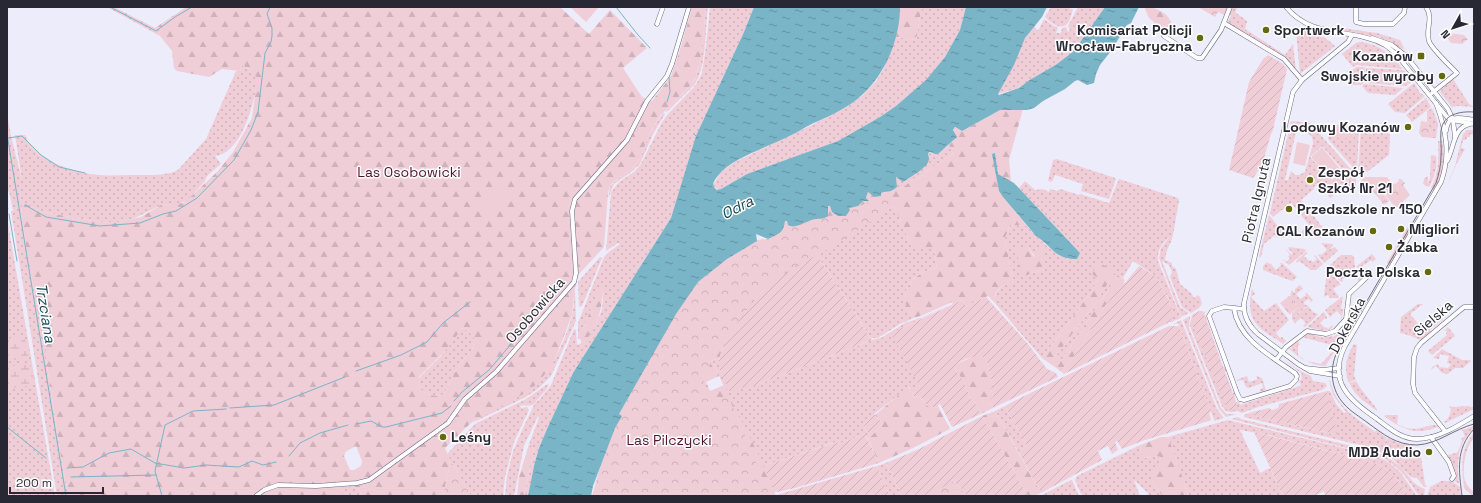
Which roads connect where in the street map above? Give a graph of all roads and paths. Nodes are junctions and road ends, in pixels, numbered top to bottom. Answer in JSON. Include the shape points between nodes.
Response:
{"nodes":[{"id":1,"x":663,"y":7,"type":"edge"},
{"id":2,"x":689,"y":7,"type":"edge"},
{"id":3,"x":1230,"y":7,"type":"edge"},
{"id":4,"x":1286,"y":7,"type":"edge"},
{"id":5,"x":1356,"y":7,"type":"edge"},
{"id":6,"x":1405,"y":7,"type":"edge"},
{"id":7,"x":1426,"y":7,"type":"edge"},
{"id":8,"x":1224,"y":23,"type":"junction"},
{"id":9,"x":657,"y":24,"type":"dead end"},
{"id":10,"x":1352,"y":35,"type":"junction"},
{"id":11,"x":1164,"y":36,"type":"dead end"},
{"id":12,"x":1404,"y":54,"type":"junction"},
{"id":13,"x":1401,"y":60,"type":"junction"},
{"id":14,"x":1302,"y":80,"type":"junction"},
{"id":15,"x":1434,"y":91,"type":"junction"},
{"id":16,"x":1430,"y":95,"type":"junction"},
{"id":17,"x":1436,"y":103,"type":"junction"},
{"id":18,"x":1446,"y":107,"type":"junction"},
{"id":19,"x":1458,"y":118,"type":"junction"},
{"id":20,"x":1452,"y":120,"type":"junction"},
{"id":21,"x":1473,"y":123,"type":"edge"},
{"id":22,"x":1446,"y":134,"type":"junction"},
{"id":23,"x":1455,"y":137,"type":"junction"},
{"id":24,"x":1447,"y":162,"type":"junction"},
{"id":25,"x":1369,"y":275,"type":"dead end"},
{"id":26,"x":1474,"y":307,"type":"edge"},
{"id":27,"x":1234,"y":309,"type":"junction"},
{"id":28,"x":1244,"y":309,"type":"junction"},
{"id":29,"x":1282,"y":352,"type":"junction"},
{"id":30,"x":1276,"y":360,"type":"junction"},
{"id":31,"x":1305,"y":368,"type":"junction"},
{"id":32,"x":1339,"y":372,"type":"junction"},
{"id":33,"x":1474,"y":416,"type":"edge"},
{"id":34,"x":1445,"y":431,"type":"junction"},
{"id":35,"x":1431,"y":437,"type":"junction"},
{"id":36,"x":1452,"y":479,"type":"dead end"},
{"id":37,"x":256,"y":496,"type":"edge"}],
"edges":[{"from":1,"to":9,"type":"street"},
{"from":2,"to":37,"type":"street","name":"Osobowicka","via":[[667,76],[647,101],[627,140],[575,199],[572,211],[576,273],[574,282],[514,352],[491,377],[465,399],[448,423],[369,480],[316,486],[278,485]]},
{"from":3,"to":8,"type":"street"},
{"from":4,"to":10,"type":"street","via":[[1294,16],[1311,27]]},
{"from":5,"to":6,"type":"street","via":[[1356,23],[1392,24],[1404,13]]},
{"from":7,"to":15,"type":"street","via":[[1430,13],[1430,44],[1457,73]]},
{"from":8,"to":11,"type":"street","via":[[1202,58],[1197,58]]},
{"from":8,"to":14,"type":"street","via":[[1284,59]]},
{"from":10,"to":12,"type":"street","via":[[1381,40]]},
{"from":10,"to":13,"type":"street","via":[[1380,43]]},
{"from":10,"to":14,"type":"street","name":"Piotra Ignuta","via":[[1348,42]]},
{"from":12,"to":13,"type":"street"},
{"from":12,"to":15,"type":"street"},
{"from":13,"to":16,"type":"street"},
{"from":14,"to":28,"type":"street","name":"Piotra Ignuta","via":[[1293,92],[1289,104]]},
{"from":15,"to":16,"type":"street"},
{"from":15,"to":18,"type":"street"},
{"from":16,"to":17,"type":"street"},
{"from":17,"to":20,"type":"street"},
{"from":17,"to":22,"type":"street"},
{"from":18,"to":19,"type":"street"},
{"from":18,"to":20,"type":"street","name":"Dokerska"},
{"from":19,"to":20,"type":"street"},
{"from":19,"to":21,"type":"street"},
{"from":20,"to":21,"type":"street"},
{"from":20,"to":22,"type":"street","via":[[1446,126]]},
{"from":20,"to":23,"type":"street","name":"Dokerska"},
{"from":21,"to":23,"type":"street","via":[[1464,126]]},
{"from":22,"to":24,"type":"street","name":"Dokerska"},
{"from":23,"to":24,"type":"street","name":"Dokerska"},
{"from":24,"to":32,"type":"street","name":"Dokerska","via":[[1440,185],[1345,346],[1340,358]]},
{"from":25,"to":29,"type":"street","name":"Dokerska","via":[[1349,294],[1346,319],[1335,332],[1326,334],[1307,331]]},
{"from":26,"to":34,"type":"street","name":"Sielska","via":[[1464,306],[1421,343],[1414,357],[1415,393]]},
{"from":27,"to":28,"type":"street"},
{"from":27,"to":30,"type":"street","via":[[1245,334]]},
{"from":27,"to":30,"type":"street","via":[[1220,308],[1212,311],[1209,316],[1240,399],[1290,386],[1294,382],[1296,375]]},
{"from":28,"to":29,"type":"street","name":"Piotra Ignuta","via":[[1253,330]]},
{"from":29,"to":30,"type":"street"},
{"from":29,"to":31,"type":"street","name":"Piotra Ignuta"},
{"from":31,"to":32,"type":"street","name":"Piotra Ignuta"},
{"from":31,"to":32,"type":"street","name":"Piotra Ignuta","via":[[1314,372]]},
{"from":32,"to":35,"type":"street","via":[[1345,391],[1353,402],[1392,430],[1409,438]]},
{"from":33,"to":34,"type":"street"},
{"from":34,"to":35,"type":"street"},
{"from":35,"to":36,"type":"street","via":[[1449,462],[1454,476]]}]}
